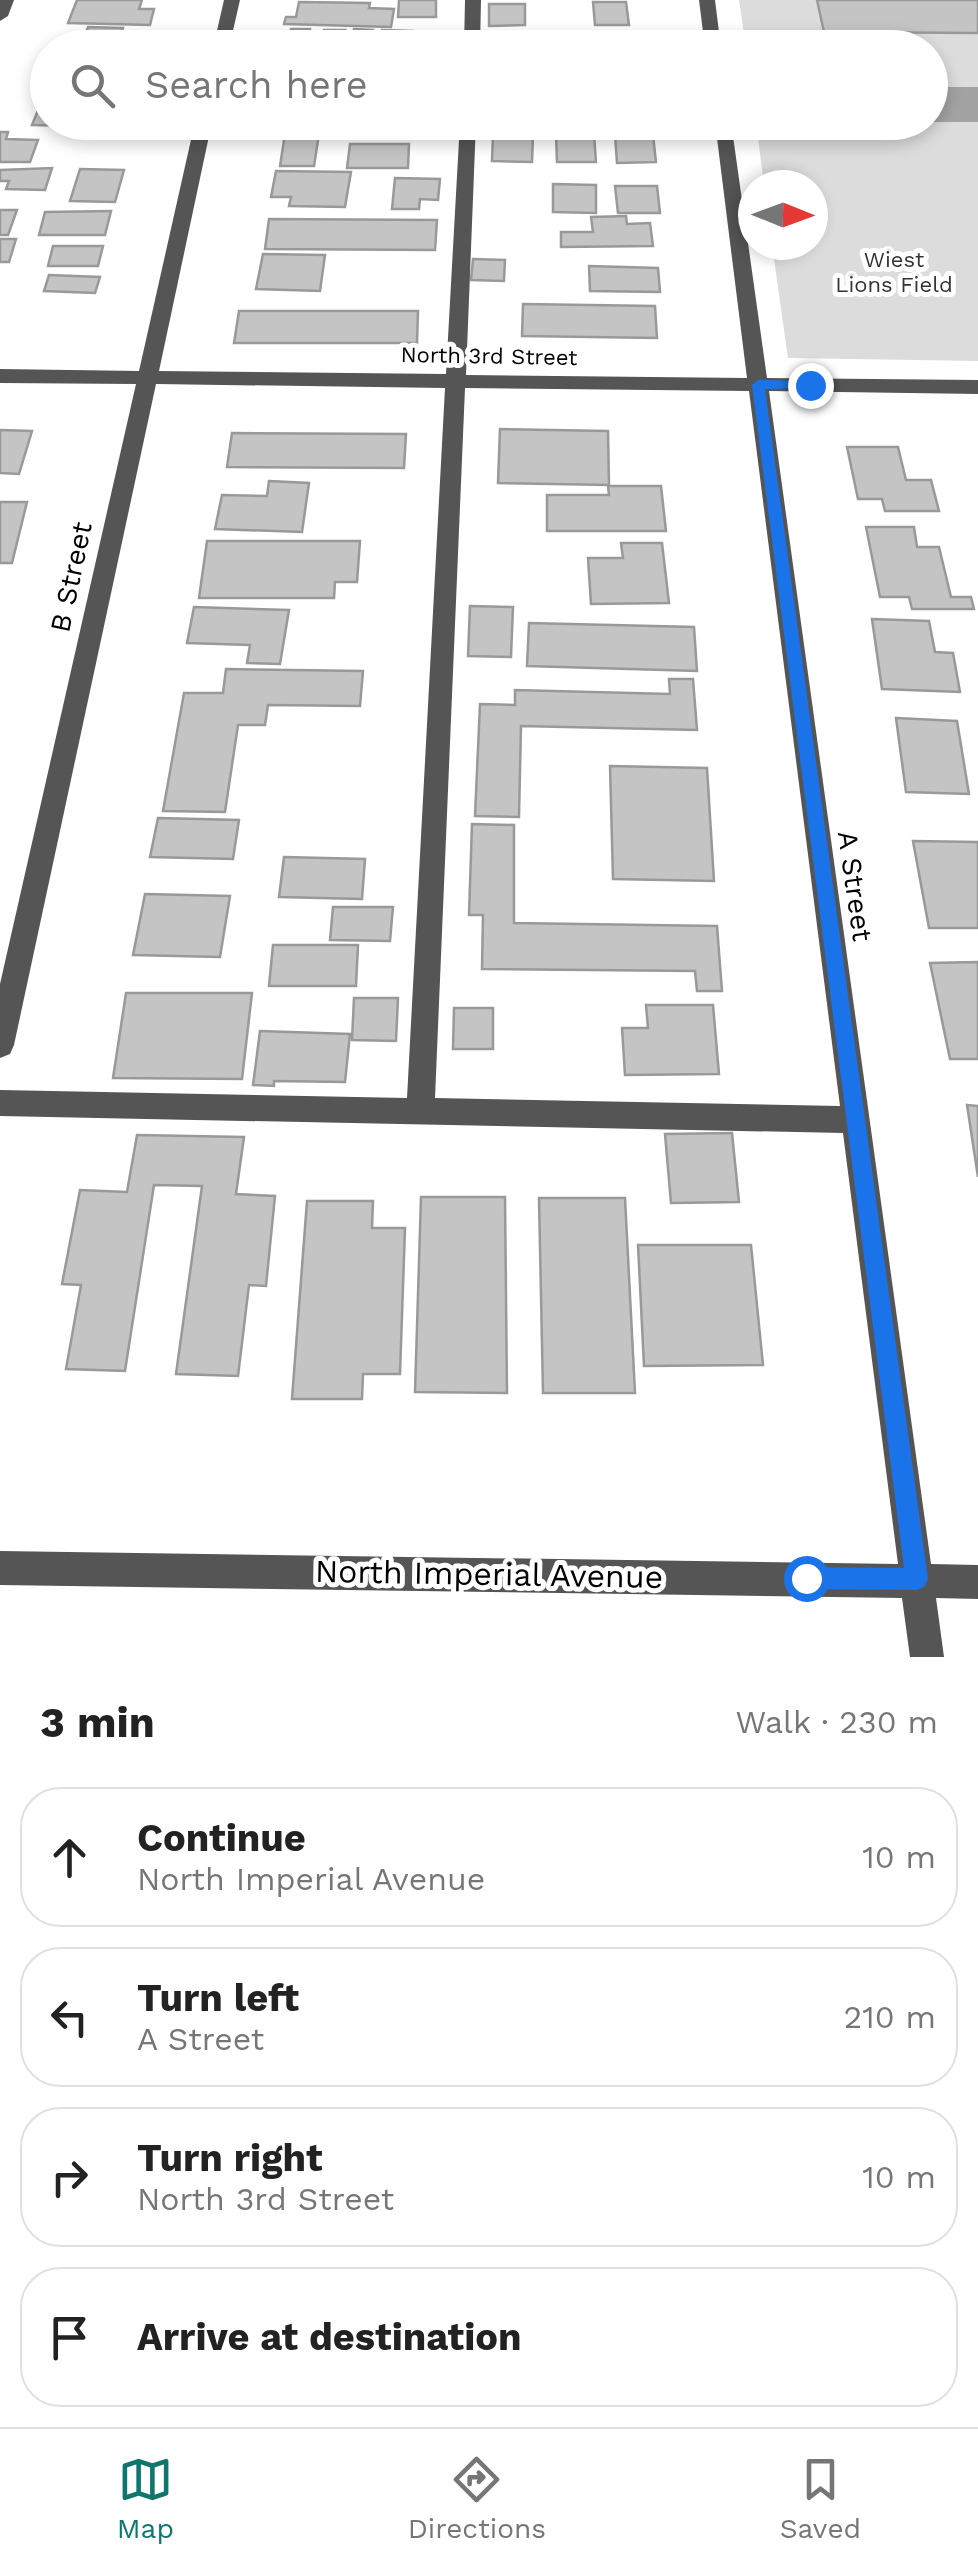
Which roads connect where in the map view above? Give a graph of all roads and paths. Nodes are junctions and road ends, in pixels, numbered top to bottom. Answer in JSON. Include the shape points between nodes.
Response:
{"nodes":[{"id":1,"x":6,"y":0,"type":"edge"},
{"id":2,"x":232,"y":0,"type":"edge"},
{"id":3,"x":473,"y":0,"type":"edge"},
{"id":4,"x":707,"y":0,"type":"edge"},
{"id":5,"x":0,"y":16,"type":"edge"},
{"id":6,"x":225,"y":30,"type":"edge"},
{"id":7,"x":472,"y":30,"type":"edge"},
{"id":8,"x":711,"y":30,"type":"edge"},
{"id":9,"x":200,"y":140,"type":"edge"},
{"id":10,"x":467,"y":140,"type":"edge"},
{"id":11,"x":725,"y":140,"type":"edge"},
{"id":12,"x":0,"y":376,"type":"edge"},
{"id":13,"x":145,"y":376,"type":"junction"},
{"id":14,"x":455,"y":380,"type":"junction"},
{"id":15,"x":758,"y":385,"type":"junction"},
{"id":16,"x":978,"y":387,"type":"edge"},
{"id":17,"x":0,"y":1045,"type":"edge"},
{"id":18,"x":0,"y":1103,"type":"edge"},
{"id":19,"x":420,"y":1111,"type":"junction"},
{"id":20,"x":856,"y":1120,"type":"junction"},
{"id":21,"x":0,"y":1568,"type":"edge"},
{"id":22,"x":917,"y":1579,"type":"junction"},
{"id":23,"x":978,"y":1582,"type":"edge"},
{"id":24,"x":927,"y":1657,"type":"edge"}],
"edges":[{"from":1,"to":5,"type":"street"},
{"from":2,"to":6,"type":"street"},
{"from":3,"to":7,"type":"street"},
{"from":4,"to":8,"type":"street"},
{"from":9,"to":13,"type":"street","name":"B Street"},
{"from":10,"to":14,"type":"street"},
{"from":11,"to":15,"type":"street","name":"A Street"},
{"from":12,"to":13,"type":"street","name":"North 3rd Street"},
{"from":13,"to":14,"type":"street","name":"North 3rd Street"},
{"from":13,"to":17,"type":"street","name":"B Street"},
{"from":14,"to":15,"type":"street","name":"North 3rd Street"},
{"from":14,"to":19,"type":"street"},
{"from":15,"to":16,"type":"street","name":"North 3rd Street"},
{"from":15,"to":20,"type":"street","name":"A Street"},
{"from":18,"to":19,"type":"street"},
{"from":19,"to":20,"type":"street"},
{"from":20,"to":22,"type":"street","name":"A Street"},
{"from":21,"to":22,"type":"street","name":"North Imperial Avenue"},
{"from":22,"to":23,"type":"street","name":"North Imperial Avenue"},
{"from":22,"to":24,"type":"street","name":"A Street"}]}
